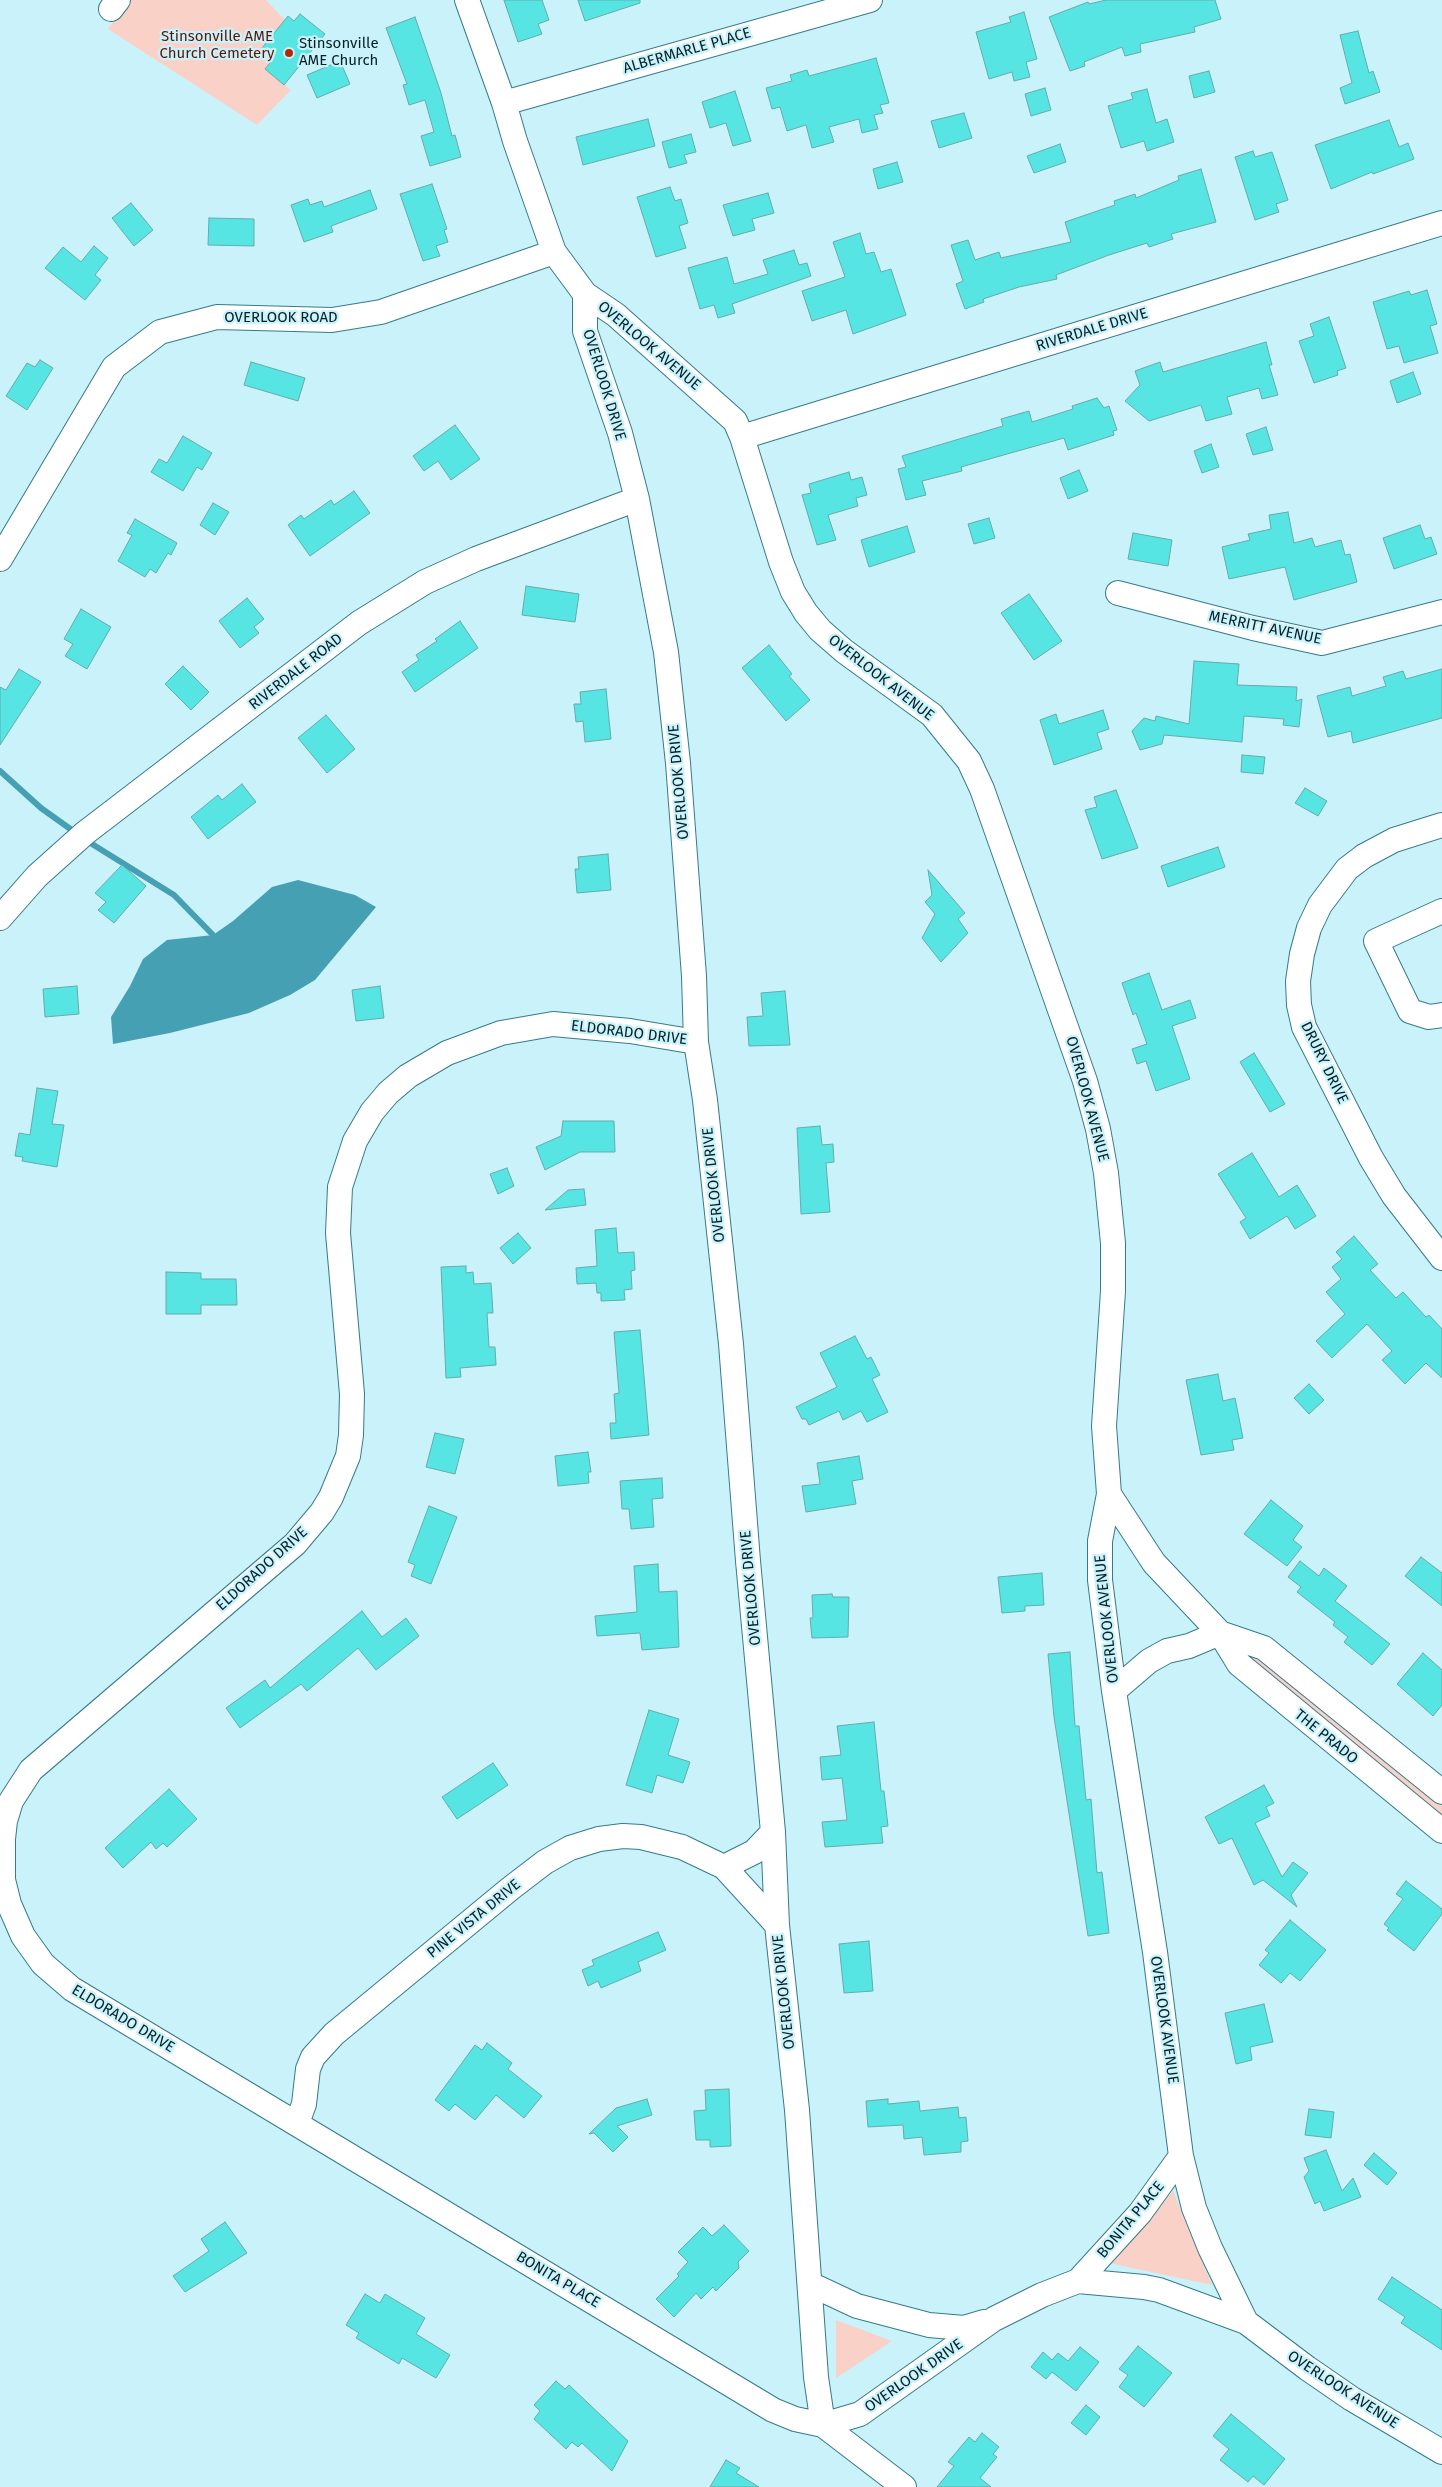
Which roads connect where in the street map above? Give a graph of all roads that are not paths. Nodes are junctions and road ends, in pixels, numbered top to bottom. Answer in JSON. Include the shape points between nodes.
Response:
{"nodes":[{"id":1,"x":467,"y":0,"type":"edge"},
{"id":2,"x":870,"y":0,"type":"edge"},
{"id":3,"x":504,"y":103,"type":"junction"},
{"id":4,"x":1442,"y":223,"type":"edge"},
{"id":5,"x":554,"y":252,"type":"junction"},
{"id":6,"x":584,"y":294,"type":"junction"},
{"id":7,"x":742,"y":437,"type":"junction"},
{"id":8,"x":637,"y":499,"type":"junction"},
{"id":9,"x":0,"y":559,"type":"edge"},
{"id":10,"x":1118,"y":593,"type":"dead end"},
{"id":11,"x":1442,"y":612,"type":"edge"},
{"id":12,"x":1442,"y":825,"type":"edge"},
{"id":13,"x":1442,"y":911,"type":"edge"},
{"id":14,"x":0,"y":918,"type":"edge"},
{"id":15,"x":1442,"y":1014,"type":"edge"},
{"id":16,"x":696,"y":1042,"type":"junction"},
{"id":17,"x":1442,"y":1258,"type":"edge"},
{"id":18,"x":1109,"y":1494,"type":"junction"},
{"id":19,"x":1220,"y":1633,"type":"junction"},
{"id":20,"x":1114,"y":1691,"type":"junction"},
{"id":21,"x":1442,"y":1792,"type":"edge"},
{"id":22,"x":773,"y":1832,"type":"junction"},
{"id":23,"x":1442,"y":1832,"type":"edge"},
{"id":24,"x":724,"y":1867,"type":"junction"},
{"id":25,"x":777,"y":1925,"type":"junction"},
{"id":26,"x":297,"y":2123,"type":"junction"},
{"id":27,"x":1181,"y":2156,"type":"junction"},
{"id":28,"x":1078,"y":2281,"type":"junction"},
{"id":29,"x":810,"y":2284,"type":"junction"},
{"id":30,"x":994,"y":2319,"type":"junction"},
{"id":31,"x":1246,"y":2322,"type":"junction"},
{"id":32,"x":823,"y":2425,"type":"junction"},
{"id":33,"x":1442,"y":2452,"type":"edge"},
{"id":34,"x":904,"y":2487,"type":"edge"}],
"edges":[{"from":1,"to":3,"type":"street","name":"OVERLOOK AVENUE"},
{"from":2,"to":3,"type":"street","name":"ALBERMARLE PLACE"},
{"from":3,"to":5,"type":"street","name":"OVERLOOK AVENUE"},
{"from":4,"to":7,"type":"street","name":"RIVERDALE DRIVE"},
{"from":5,"to":6,"type":"street","name":"OVERLOOK AVENUE"},
{"from":5,"to":9,"type":"street","name":"OVERLOOK ROAD","via":[[381,312],[332,320],[217,317],[160,332],[114,367]]},
{"from":6,"to":7,"type":"street","name":"OVERLOOK AVENUE","via":[[616,315],[735,421]]},
{"from":6,"to":8,"type":"street","name":"OVERLOOK DRIVE","via":[[585,331],[620,432]]},
{"from":7,"to":18,"type":"street","name":"OVERLOOK AVENUE","via":[[781,562],[806,613],[844,651],[932,715],[969,761],[982,788],[1066,1024],[1098,1129],[1113,1243],[1104,1426]]},
{"from":8,"to":14,"type":"street","name":"RIVERDALE ROAD","via":[[476,559],[425,582],[359,623],[85,833],[37,876]]},
{"from":8,"to":16,"type":"street","name":"OVERLOOK DRIVE","via":[[666,652],[681,802]]},
{"from":10,"to":11,"type":"street","name":"MERRITT AVENUE","via":[[1322,643]]},
{"from":12,"to":17,"type":"street","name":"DRURY DRIVE","via":[[1394,840],[1347,869],[1333,885],[1309,928],[1298,981],[1304,1027],[1371,1158],[1394,1196]]},
{"from":13,"to":15,"type":"street","via":[[1376,941],[1410,1011],[1429,1017]]},
{"from":16,"to":22,"type":"street","name":"OVERLOOK DRIVE","via":[[732,1344]]},
{"from":16,"to":26,"type":"street","name":"ELDORADO DRIVE","via":[[630,1031],[554,1024],[501,1033],[447,1053],[408,1076],[388,1093],[355,1141],[340,1187],[338,1233],[352,1394],[351,1436],[348,1456],[331,1497],[295,1544],[31,1770],[11,1801],[3,1839],[3,1880],[23,1936],[43,1964],[72,1989]]},
{"from":18,"to":19,"type":"street","name":"THE PRADO","via":[[1154,1564]]},
{"from":18,"to":20,"type":"street","name":"OVERLOOK AVENUE","via":[[1100,1541],[1100,1580]]},
{"from":19,"to":20,"type":"street","via":[[1167,1651]]},
{"from":19,"to":21,"type":"street","name":"THE PRADO","via":[[1264,1648]]},
{"from":19,"to":23,"type":"street","name":"THE PRADO","via":[[1239,1664]]},
{"from":20,"to":27,"type":"street","name":"OVERLOOK AVENUE","via":[[1155,1952]]},
{"from":22,"to":24,"type":"street","via":[[754,1852]]},
{"from":22,"to":25,"type":"street","name":"OVERLOOK DRIVE"},
{"from":24,"to":25,"type":"street","name":"PINE VISTA DRIVE"},
{"from":24,"to":26,"type":"street","name":"PINE VISTA DRIVE","via":[[682,1847],[623,1836],[570,1848],[545,1862],[334,2034],[313,2057],[308,2069],[304,2104]]},
{"from":25,"to":29,"type":"street","name":"OVERLOOK DRIVE","via":[[797,2110]]},
{"from":26,"to":32,"type":"street","name":"BONITA PLACE","via":[[773,2410],[794,2420]]},
{"from":27,"to":28,"type":"street","name":"BONITA PLACE","via":[[1140,2213]]},
{"from":27,"to":31,"type":"street","name":"OVERLOOK AVENUE","via":[[1210,2248]]},
{"from":28,"to":30,"type":"street","name":"OVERLOOK DRIVE"},
{"from":28,"to":31,"type":"street","name":"OVERLOOK DRIVE","via":[[1160,2290]]},
{"from":29,"to":30,"type":"street","via":[[857,2306],[928,2325],[964,2328]]},
{"from":29,"to":32,"type":"street","name":"OVERLOOK DRIVE","via":[[816,2377]]},
{"from":30,"to":32,"type":"street","name":"OVERLOOK DRIVE","via":[[860,2414]]},
{"from":31,"to":33,"type":"street","name":"OVERLOOK AVENUE","via":[[1352,2399]]},
{"from":32,"to":34,"type":"street"}]}
